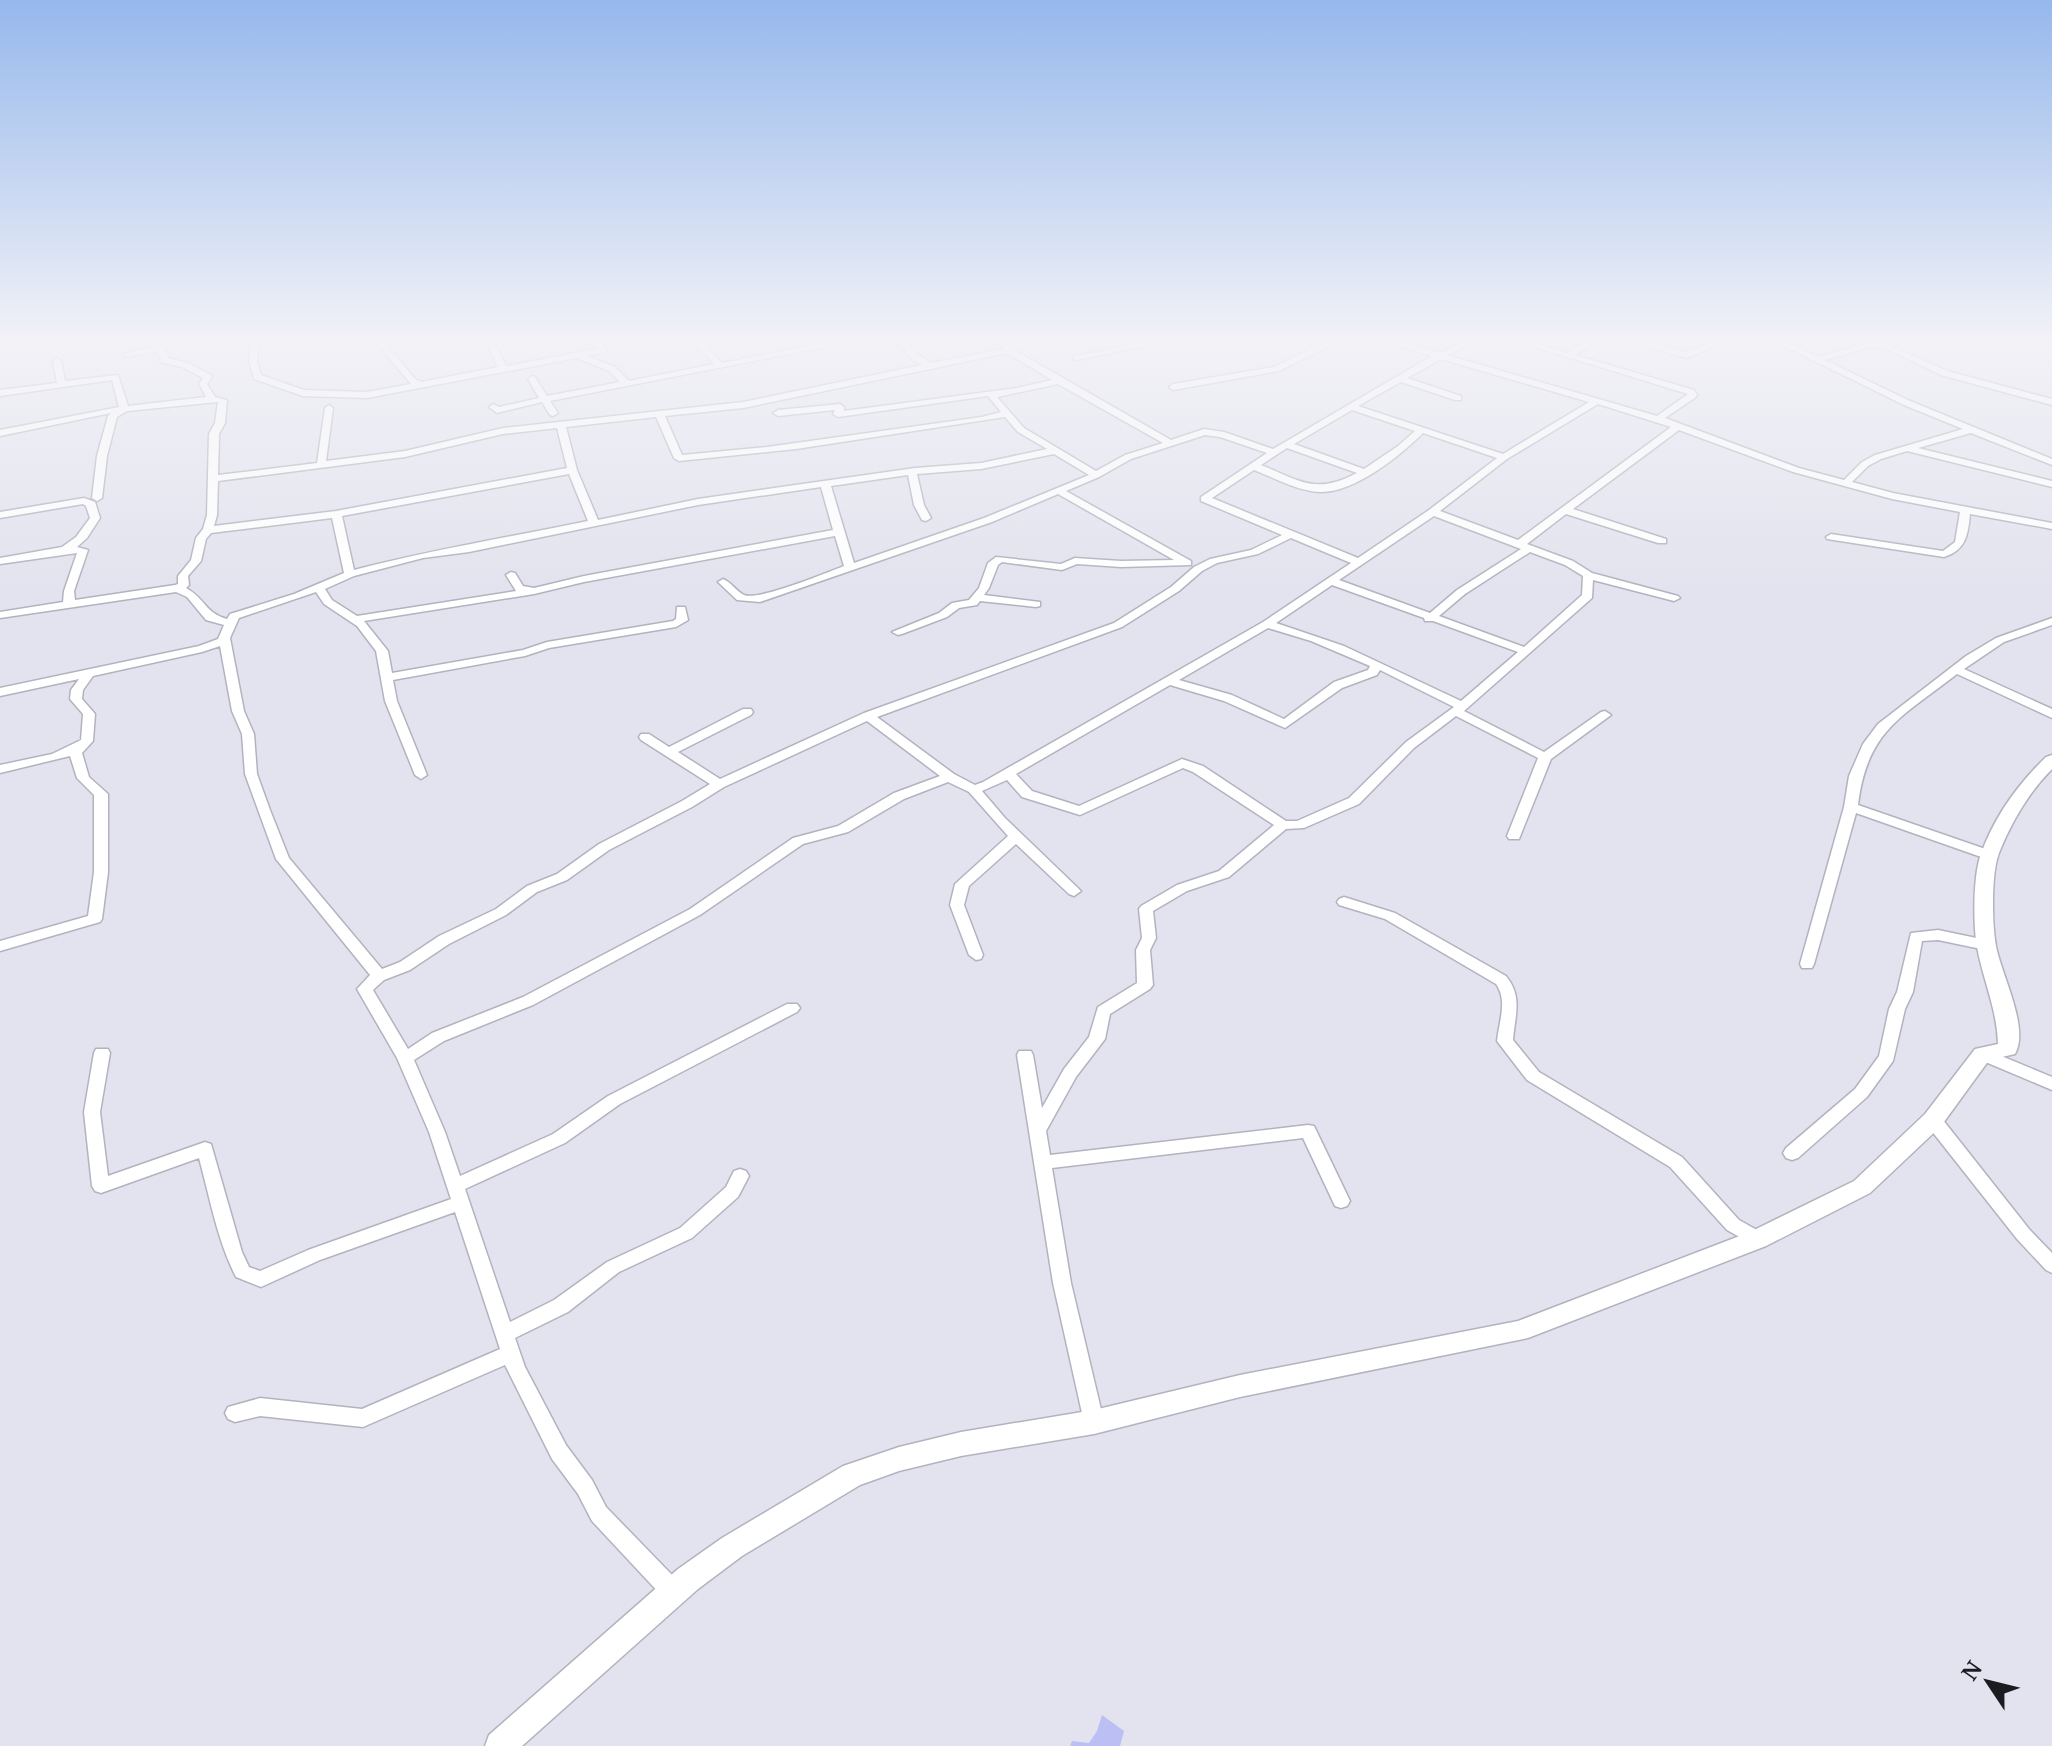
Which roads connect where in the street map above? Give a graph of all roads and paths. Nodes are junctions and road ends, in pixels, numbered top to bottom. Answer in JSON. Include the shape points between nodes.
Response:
{"nodes":[{"id":1,"x":60,"y":421,"type":"edge"},
{"id":2,"x":111,"y":421,"type":"edge"},
{"id":3,"x":220,"y":421,"type":"edge"},
{"id":4,"x":327,"y":421,"type":"edge"},
{"id":5,"x":583,"y":421,"type":"edge"},
{"id":6,"x":663,"y":421,"type":"edge"},
{"id":7,"x":880,"y":421,"type":"edge"},
{"id":8,"x":973,"y":421,"type":"edge"},
{"id":9,"x":1012,"y":421,"type":"edge"},
{"id":10,"x":1132,"y":421,"type":"edge"},
{"id":11,"x":1327,"y":421,"type":"edge"},
{"id":12,"x":1393,"y":421,"type":"edge"},
{"id":13,"x":1563,"y":421,"type":"edge"},
{"id":14,"x":1665,"y":421,"type":"edge"},
{"id":15,"x":1951,"y":421,"type":"edge"},
{"id":16,"x":561,"y":424,"type":"junction"},
{"id":17,"x":1678,"y":426,"type":"junction"},
{"id":18,"x":1970,"y":430,"type":"junction"},
{"id":19,"x":1420,"y":431,"type":"junction"},
{"id":20,"x":0,"y":433,"type":"edge"},
{"id":21,"x":885,"y":433,"type":"junction"},
{"id":22,"x":1172,"y":444,"type":"junction"},
{"id":23,"x":1287,"y":445,"type":"junction"},
{"id":24,"x":1905,"y":448,"type":"junction"},
{"id":25,"x":1053,"y":451,"type":"junction"},
{"id":26,"x":1274,"y":452,"type":"junction"},
{"id":27,"x":1504,"y":457,"type":"junction"},
{"id":28,"x":2052,"y":462,"type":"edge"},
{"id":29,"x":321,"y":465,"type":"junction"},
{"id":30,"x":1256,"y":467,"type":"junction"},
{"id":31,"x":572,"y":470,"type":"junction"},
{"id":32,"x":912,"y":472,"type":"junction"},
{"id":33,"x":1366,"y":473,"type":"junction"},
{"id":34,"x":1096,"y":475,"type":"junction"},
{"id":35,"x":213,"y":479,"type":"junction"},
{"id":36,"x":825,"y":484,"type":"junction"},
{"id":37,"x":1845,"y":484,"type":"junction"},
{"id":38,"x":2052,"y":484,"type":"edge"},
{"id":39,"x":1059,"y":491,"type":"junction"},
{"id":40,"x":97,"y":498,"type":"dead end"},
{"id":41,"x":1965,"y":510,"type":"junction"},
{"id":42,"x":1567,"y":511,"type":"junction"},
{"id":43,"x":1433,"y":512,"type":"junction"},
{"id":44,"x":336,"y":514,"type":"junction"},
{"id":45,"x":0,"y":515,"type":"edge"},
{"id":46,"x":926,"y":518,"type":"dead end"},
{"id":47,"x":594,"y":523,"type":"junction"},
{"id":48,"x":2052,"y":526,"type":"edge"},
{"id":49,"x":208,"y":530,"type":"junction"},
{"id":50,"x":838,"y":532,"type":"junction"},
{"id":51,"x":1292,"y":534,"type":"junction"},
{"id":52,"x":1831,"y":537,"type":"dead end"},
{"id":53,"x":1662,"y":541,"type":"dead end"},
{"id":54,"x":1525,"y":546,"type":"junction"},
{"id":55,"x":65,"y":550,"type":"junction"},
{"id":56,"x":1361,"y":560,"type":"junction"},
{"id":57,"x":0,"y":561,"type":"edge"},
{"id":58,"x":1193,"y":566,"type":"junction"},
{"id":59,"x":850,"y":569,"type":"junction"},
{"id":60,"x":350,"y":574,"type":"junction"},
{"id":61,"x":511,"y":575,"type":"dead end"},
{"id":62,"x":1588,"y":575,"type":"junction"},
{"id":63,"x":1331,"y":581,"type":"junction"},
{"id":64,"x":723,"y":582,"type":"dead end"},
{"id":65,"x":318,"y":587,"type":"junction"},
{"id":66,"x":178,"y":588,"type":"junction"},
{"id":67,"x":534,"y":591,"type":"junction"},
{"id":68,"x":979,"y":598,"type":"junction"},
{"id":69,"x":1674,"y":598,"type":"dead end"},
{"id":70,"x":69,"y":604,"type":"junction"},
{"id":71,"x":1036,"y":604,"type":"dead end"},
{"id":72,"x":681,"y":609,"type":"dead end"},
{"id":73,"x":0,"y":615,"type":"edge"},
{"id":74,"x":361,"y":618,"type":"dead end"},
{"id":75,"x":1429,"y":619,"type":"junction"},
{"id":76,"x":2052,"y":621,"type":"edge"},
{"id":77,"x":230,"y":623,"type":"junction"},
{"id":78,"x":1267,"y":624,"type":"junction"},
{"id":79,"x":898,"y":632,"type":"dead end"},
{"id":80,"x":225,"y":640,"type":"junction"},
{"id":81,"x":1525,"y":651,"type":"junction"},
{"id":82,"x":1377,"y":665,"type":"junction"},
{"id":83,"x":1957,"y":670,"type":"junction"},
{"id":84,"x":89,"y":673,"type":"junction"},
{"id":85,"x":388,"y":677,"type":"junction"},
{"id":86,"x":1170,"y":681,"type":"junction"},
{"id":87,"x":0,"y":692,"type":"edge"},
{"id":88,"x":1457,"y":708,"type":"junction"},
{"id":89,"x":747,"y":712,"type":"dead end"},
{"id":90,"x":2052,"y":714,"type":"edge"},
{"id":91,"x":1605,"y":715,"type":"dead end"},
{"id":92,"x":868,"y":716,"type":"junction"},
{"id":93,"x":645,"y":737,"type":"dead end"},
{"id":94,"x":79,"y":748,"type":"junction"},
{"id":95,"x":671,"y":751,"type":"junction"},
{"id":96,"x":1545,"y":757,"type":"junction"},
{"id":97,"x":2052,"y":760,"type":"edge"},
{"id":98,"x":0,"y":769,"type":"edge"},
{"id":99,"x":1008,"y":773,"type":"junction"},
{"id":100,"x":421,"y":775,"type":"dead end"},
{"id":101,"x":949,"y":777,"type":"junction"},
{"id":102,"x":719,"y":784,"type":"junction"},
{"id":103,"x":974,"y":789,"type":"junction"},
{"id":104,"x":1851,"y":807,"type":"junction"},
{"id":105,"x":1283,"y":825,"type":"junction"},
{"id":106,"x":1016,"y":836,"type":"junction"},
{"id":107,"x":1514,"y":836,"type":"dead end"},
{"id":108,"x":1989,"y":855,"type":"junction"},
{"id":109,"x":1074,"y":891,"type":"dead end"},
{"id":110,"x":1344,"y":902,"type":"dead end"},
{"id":111,"x":1986,"y":945,"type":"junction"},
{"id":112,"x":0,"y":946,"type":"edge"},
{"id":113,"x":976,"y":955,"type":"dead end"},
{"id":114,"x":1807,"y":964,"type":"dead end"},
{"id":115,"x":379,"y":976,"type":"junction"},
{"id":116,"x":792,"y":1008,"type":"dead end"},
{"id":117,"x":102,"y":1053,"type":"dead end"},
{"id":118,"x":1982,"y":1054,"type":"junction"},
{"id":119,"x":1025,"y":1055,"type":"dead end"},
{"id":120,"x":405,"y":1058,"type":"junction"},
{"id":121,"x":2052,"y":1084,"type":"edge"},
{"id":122,"x":1933,"y":1120,"type":"junction"},
{"id":123,"x":1036,"y":1133,"type":"junction"},
{"id":124,"x":1792,"y":1153,"type":"dead end"},
{"id":125,"x":1041,"y":1163,"type":"junction"},
{"id":126,"x":740,"y":1176,"type":"dead end"},
{"id":127,"x":459,"y":1194,"type":"junction"},
{"id":128,"x":1341,"y":1201,"type":"dead end"},
{"id":129,"x":1758,"y":1239,"type":"junction"},
{"id":130,"x":2052,"y":1265,"type":"edge"},
{"id":131,"x":508,"y":1343,"type":"junction"},
{"id":132,"x":235,"y":1413,"type":"dead end"},
{"id":133,"x":1094,"y":1422,"type":"junction"},
{"id":134,"x":688,"y":1579,"type":"junction"},
{"id":135,"x":500,"y":1746,"type":"edge"}],
"edges":[{"from":1,"to":20,"type":"street"},
{"from":2,"to":40,"type":"street"},
{"from":3,"to":35,"type":"street","via":[[214,434]]},
{"from":4,"to":29,"type":"street"},
{"from":5,"to":16,"type":"street"},
{"from":6,"to":21,"type":"street","via":[[679,458],[769,452]]},
{"from":7,"to":21,"type":"street"},
{"from":8,"to":21,"type":"street"},
{"from":9,"to":25,"type":"street"},
{"from":10,"to":22,"type":"street"},
{"from":11,"to":23,"type":"street"},
{"from":12,"to":19,"type":"street"},
{"from":13,"to":27,"type":"street"},
{"from":14,"to":17,"type":"street"},
{"from":15,"to":18,"type":"street"},
{"from":16,"to":29,"type":"street"},
{"from":16,"to":31,"type":"street"},
{"from":17,"to":37,"type":"street","via":[[1743,453]]},
{"from":17,"to":42,"type":"street"},
{"from":18,"to":24,"type":"street"},
{"from":18,"to":28,"type":"street"},
{"from":19,"to":27,"type":"street"},
{"from":19,"to":33,"type":"street"},
{"from":22,"to":26,"type":"street","via":[[1214,432]]},
{"from":22,"to":34,"type":"street","via":[[1128,457]]},
{"from":23,"to":26,"type":"street"},
{"from":23,"to":33,"type":"street"},
{"from":24,"to":37,"type":"street","via":[[1865,464]]},
{"from":24,"to":38,"type":"street"},
{"from":25,"to":32,"type":"street","via":[[981,466]]},
{"from":25,"to":34,"type":"street"},
{"from":26,"to":30,"type":"street"},
{"from":27,"to":43,"type":"street"},
{"from":29,"to":35,"type":"street"},
{"from":30,"to":33,"type":"street","via":[[1324,489]]},
{"from":30,"to":51,"type":"street","via":[[1205,499]]},
{"from":31,"to":44,"type":"street"},
{"from":31,"to":47,"type":"street"},
{"from":32,"to":36,"type":"street"},
{"from":32,"to":46,"type":"street"},
{"from":34,"to":39,"type":"street"},
{"from":35,"to":49,"type":"street"},
{"from":36,"to":47,"type":"street"},
{"from":36,"to":50,"type":"street"},
{"from":37,"to":41,"type":"street"},
{"from":39,"to":58,"type":"street"},
{"from":39,"to":59,"type":"street"},
{"from":41,"to":48,"type":"street"},
{"from":41,"to":52,"type":"street","via":[[1961,543],[1944,554]]},
{"from":42,"to":53,"type":"street"},
{"from":42,"to":54,"type":"street"},
{"from":43,"to":54,"type":"street"},
{"from":43,"to":56,"type":"street"},
{"from":44,"to":49,"type":"street"},
{"from":44,"to":60,"type":"street"},
{"from":45,"to":55,"type":"street","via":[[91,504],[95,518],[88,532]]},
{"from":47,"to":60,"type":"street"},
{"from":49,"to":66,"type":"street"},
{"from":50,"to":59,"type":"street"},
{"from":50,"to":67,"type":"street"},
{"from":51,"to":56,"type":"street"},
{"from":51,"to":58,"type":"street","via":[[1254,552]]},
{"from":54,"to":62,"type":"street"},
{"from":54,"to":75,"type":"street"},
{"from":55,"to":57,"type":"street"},
{"from":55,"to":70,"type":"street","via":[[83,550]]},
{"from":56,"to":63,"type":"street"},
{"from":58,"to":68,"type":"street","via":[[1075,561],[1062,567],[1000,559],[993,563]]},
{"from":58,"to":92,"type":"street","via":[[1175,589],[1118,625]]},
{"from":59,"to":64,"type":"street","via":[[753,601]]},
{"from":60,"to":65,"type":"street"},
{"from":61,"to":67,"type":"street","via":[[519,588]]},
{"from":62,"to":69,"type":"street"},
{"from":62,"to":81,"type":"street","via":[[1588,596]]},
{"from":63,"to":75,"type":"street"},
{"from":63,"to":78,"type":"street"},
{"from":65,"to":77,"type":"street","via":[[234,616]]},
{"from":65,"to":85,"type":"street","via":[[328,602],[373,637]]},
{"from":66,"to":70,"type":"street"},
{"from":66,"to":77,"type":"street","via":[[210,618]]},
{"from":67,"to":74,"type":"street"},
{"from":68,"to":71,"type":"street"},
{"from":68,"to":79,"type":"street"},
{"from":70,"to":73,"type":"street"},
{"from":72,"to":85,"type":"street","via":[[682,620],[676,624]]},
{"from":75,"to":81,"type":"street"},
{"from":76,"to":83,"type":"street","via":[[2000,640]]},
{"from":77,"to":80,"type":"street"},
{"from":78,"to":82,"type":"street"},
{"from":78,"to":86,"type":"street"},
{"from":80,"to":84,"type":"street"},
{"from":80,"to":115,"type":"street","via":[[238,711],[248,734],[251,774],[283,859]]},
{"from":81,"to":88,"type":"street"},
{"from":82,"to":86,"type":"street","via":[[1373,672],[1338,685],[1285,724],[1228,698]]},
{"from":82,"to":88,"type":"street"},
{"from":83,"to":90,"type":"street"},
{"from":83,"to":104,"type":"street","via":[[1882,727],[1861,757]]},
{"from":84,"to":87,"type":"street"},
{"from":84,"to":94,"type":"street","via":[[77,690],[76,699],[89,714],[87,741]]},
{"from":85,"to":100,"type":"street","via":[[391,701]]},
{"from":86,"to":99,"type":"street"},
{"from":88,"to":96,"type":"street"},
{"from":88,"to":105,"type":"street","via":[[1410,745],[1354,801],[1299,825]]},
{"from":89,"to":95,"type":"street"},
{"from":91,"to":96,"type":"street"},
{"from":92,"to":101,"type":"street"},
{"from":92,"to":102,"type":"street"},
{"from":93,"to":95,"type":"street"},
{"from":94,"to":98,"type":"street"},
{"from":94,"to":112,"type":"street","via":[[83,778],[101,794],[95,919]]},
{"from":95,"to":102,"type":"street"},
{"from":96,"to":107,"type":"street"},
{"from":97,"to":108,"type":"street","via":[[2026,786]]},
{"from":99,"to":103,"type":"street"},
{"from":99,"to":105,"type":"street","via":[[1027,794],[1080,811],[1182,763]]},
{"from":101,"to":103,"type":"street"},
{"from":101,"to":120,"type":"street","via":[[899,796],[843,829],[798,841],[667,927],[528,1001],[438,1037]]},
{"from":102,"to":115,"type":"street","via":[[584,858],[501,912]]},
{"from":103,"to":106,"type":"street"},
{"from":104,"to":108,"type":"street"},
{"from":104,"to":114,"type":"street"},
{"from":105,"to":123,"type":"street","via":[[1224,874],[1182,888],[1146,909],[1145,985],[1103,1011],[1097,1039],[1070,1073]]},
{"from":106,"to":109,"type":"street"},
{"from":106,"to":113,"type":"street","via":[[962,884],[957,905]]},
{"from":108,"to":111,"type":"street"},
{"from":110,"to":129,"type":"street","via":[[1390,916],[1501,980],[1512,1002],[1505,1041],[1533,1076],[1676,1162],[1733,1225]]},
{"from":111,"to":118,"type":"street","via":[[2007,1019],[2008,1049]]},
{"from":111,"to":124,"type":"street","via":[[1916,936],[1887,1057],[1861,1093]]},
{"from":115,"to":120,"type":"street","via":[[366,994]]},
{"from":116,"to":127,"type":"street","via":[[614,1100],[591,1120]]},
{"from":117,"to":127,"type":"street","via":[[92,1112],[101,1186],[205,1149],[242,1272],[261,1279]]},
{"from":118,"to":121,"type":"street"},
{"from":118,"to":122,"type":"street"},
{"from":119,"to":123,"type":"street"},
{"from":120,"to":127,"type":"street"},
{"from":122,"to":129,"type":"street","via":[[1862,1187]]},
{"from":122,"to":130,"type":"street"},
{"from":123,"to":125,"type":"street"},
{"from":125,"to":128,"type":"street","via":[[1308,1131]]},
{"from":125,"to":133,"type":"street"},
{"from":126,"to":131,"type":"street","via":[[732,1192],[686,1233],[613,1267]]},
{"from":127,"to":131,"type":"street"},
{"from":129,"to":133,"type":"street","via":[[1519,1331],[1240,1386]]},
{"from":131,"to":132,"type":"street","via":[[363,1418],[260,1407]]},
{"from":131,"to":134,"type":"street","via":[[559,1452],[599,1514],[670,1588]]},
{"from":133,"to":134,"type":"street","via":[[961,1444],[852,1475]]},
{"from":134,"to":135,"type":"street"}]}
